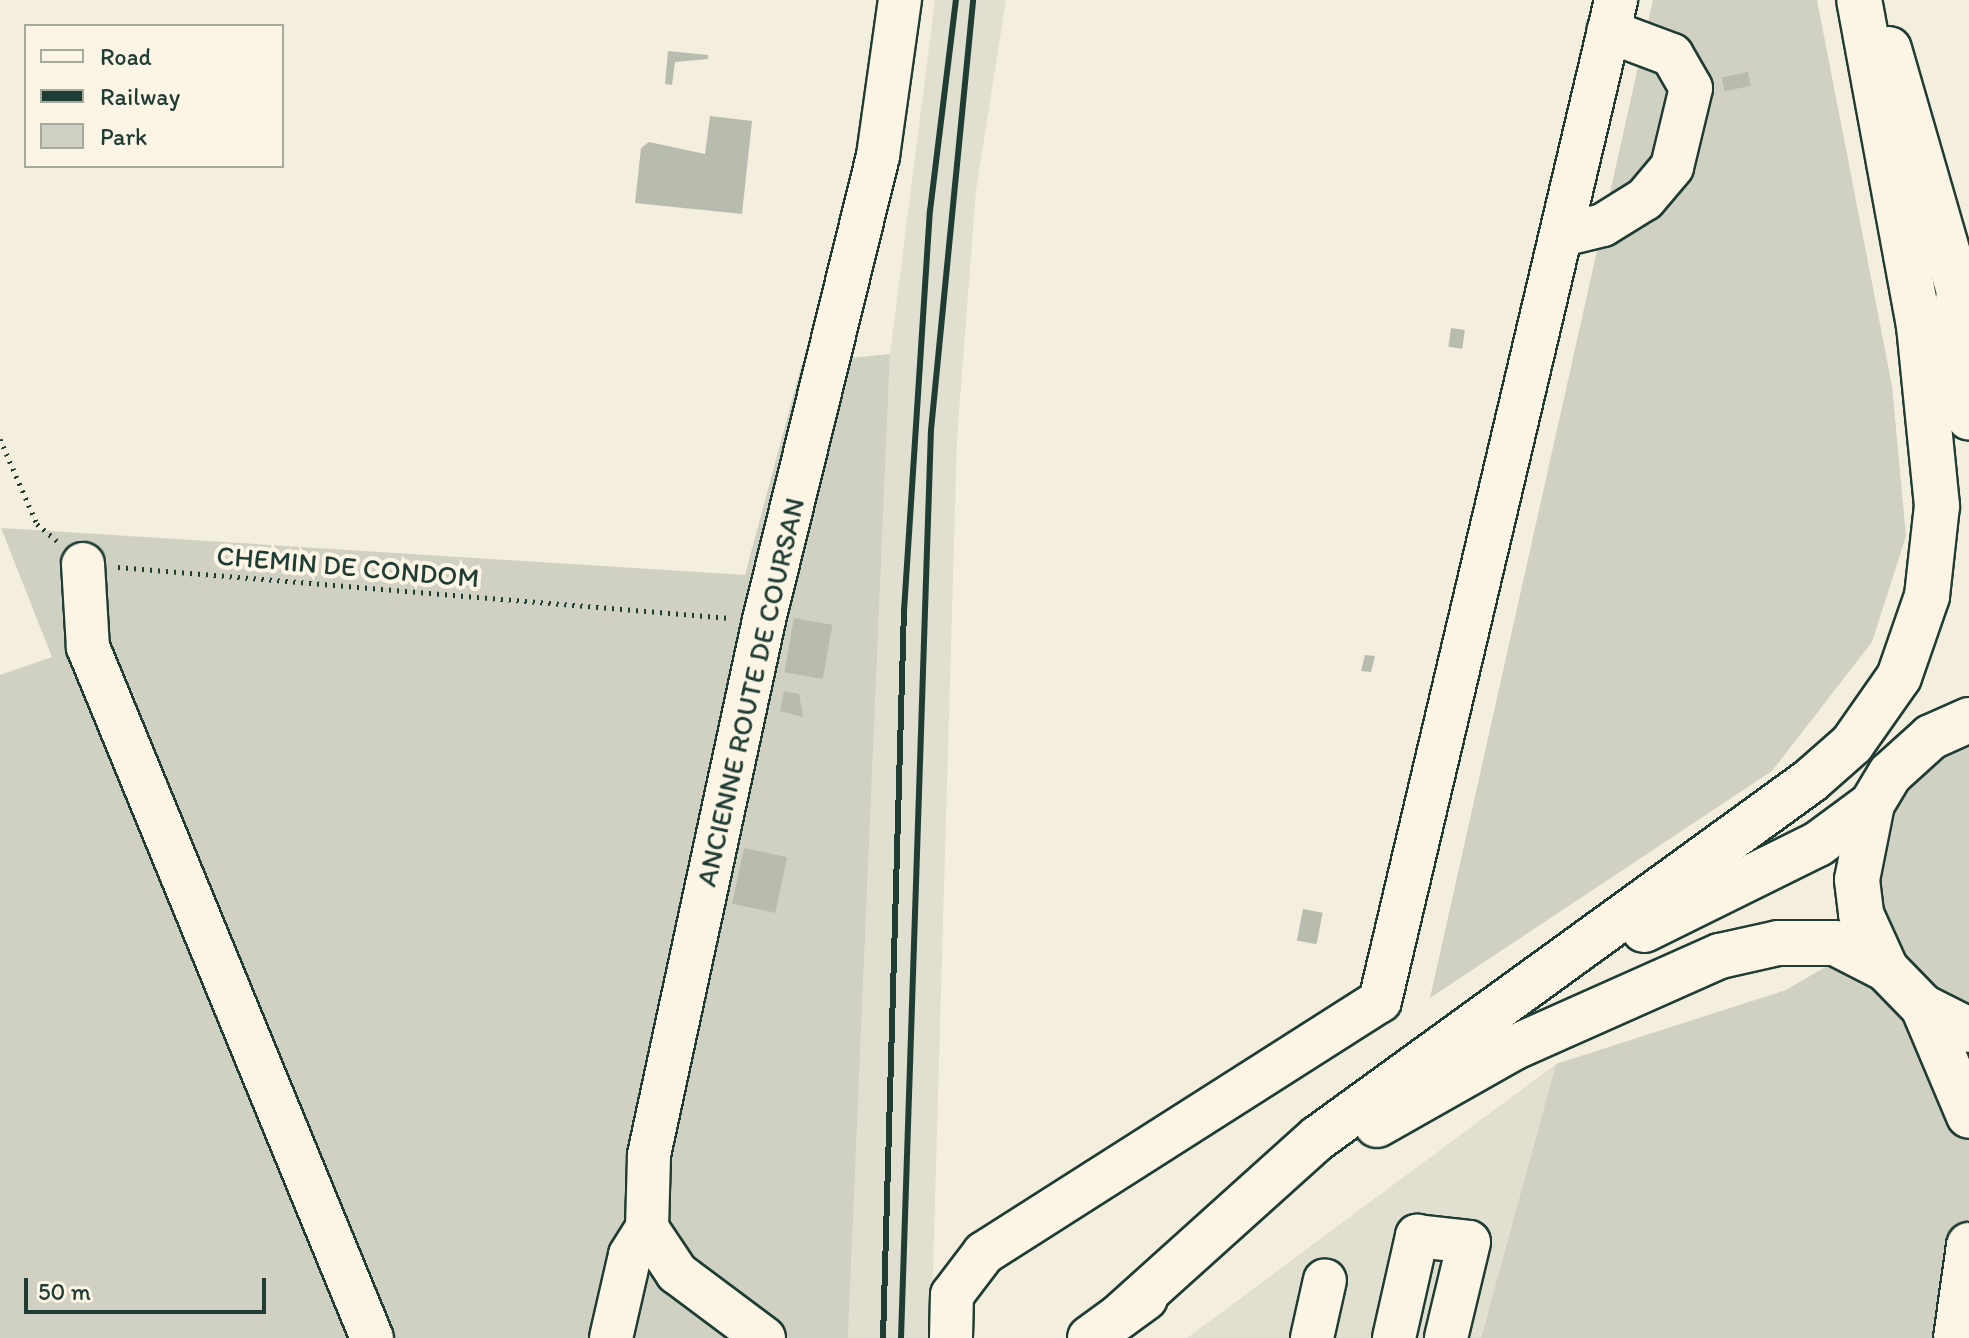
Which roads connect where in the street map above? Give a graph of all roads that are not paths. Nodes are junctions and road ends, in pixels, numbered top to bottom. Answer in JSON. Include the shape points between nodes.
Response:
{"nodes":[{"id":1,"x":900,"y":0,"type":"edge"},
{"id":2,"x":1859,"y":0,"type":"edge"},
{"id":3,"x":1875,"y":0,"type":"edge"},
{"id":4,"x":1612,"y":16,"type":"edge"},
{"id":5,"x":1562,"y":235,"type":"junction"},
{"id":6,"x":1963,"y":313,"type":"edge"},
{"id":7,"x":1969,"y":417,"type":"edge"},
{"id":8,"x":83,"y":564,"type":"road end"},
{"id":9,"x":1965,"y":716,"type":"edge"},
{"id":10,"x":1872,"y":804,"type":"junction"},
{"id":11,"x":1886,"y":969,"type":"junction"},
{"id":12,"x":1923,"y":1007,"type":"junction"},
{"id":13,"x":1969,"y":1030,"type":"edge"},
{"id":14,"x":1969,"y":1116,"type":"edge"},
{"id":15,"x":1374,"y":1127,"type":"junction"},
{"id":16,"x":647,"y":1228,"type":"junction"},
{"id":17,"x":1969,"y":1245,"type":"edge"},
{"id":18,"x":1325,"y":1280,"type":"dead end"},
{"id":19,"x":1969,"y":1324,"type":"edge"},
{"id":20,"x":1105,"y":1327,"type":"edge"},
{"id":21,"x":372,"y":1338,"type":"edge"},
{"id":22,"x":611,"y":1338,"type":"edge"},
{"id":23,"x":764,"y":1338,"type":"edge"},
{"id":24,"x":951,"y":1338,"type":"edge"},
{"id":25,"x":1312,"y":1338,"type":"edge"},
{"id":26,"x":1394,"y":1338,"type":"edge"},
{"id":27,"x":1446,"y":1338,"type":"edge"},
{"id":28,"x":1956,"y":1338,"type":"edge"},
{"id":29,"x":1963,"y":1338,"type":"edge"}],
"edges":[{"from":1,"to":16,"type":"street","name":"ANCIENNE ROUTE DE COURSAN","via":[[878,156],[764,620],[649,1155]]},
{"from":2,"to":20,"type":"main road","via":[[1919,326],[1937,506],[1927,596],[1899,677],[1852,744],[1810,781],[1318,1138]]},
{"from":3,"to":6,"type":"main road"},
{"from":4,"to":5,"type":"street"},
{"from":4,"to":5,"type":"street","via":[[1672,55],[1691,88],[1672,167],[1645,199],[1603,225]]},
{"from":5,"to":24,"type":"street","via":[[1380,1001],[984,1253],[952,1295]]},
{"from":6,"to":7,"type":"main road"},
{"from":8,"to":21,"type":"street","via":[[88,647]]},
{"from":9,"to":10,"type":"main road","via":[[1911,753]]},
{"from":10,"to":11,"type":"main road","via":[[1857,880],[1861,914]]},
{"from":10,"to":15,"type":"main road","via":[[1818,844],[1658,921],[1491,1031]]},
{"from":11,"to":12,"type":"main road"},
{"from":11,"to":15,"type":"main road","via":[[1835,943],[1778,943],[1720,956],[1513,1048]]},
{"from":12,"to":13,"type":"main road"},
{"from":12,"to":14,"type":"main road"},
{"from":15,"to":20,"type":"main road"},
{"from":16,"to":22,"type":"street","via":[[630,1255]]},
{"from":16,"to":23,"type":"street","via":[[677,1273]]},
{"from":17,"to":28,"type":"main road"},
{"from":18,"to":25,"type":"street"},
{"from":19,"to":29,"type":"main road"},
{"from":26,"to":27,"type":"street","via":[[1417,1236],[1469,1242]]}]}
